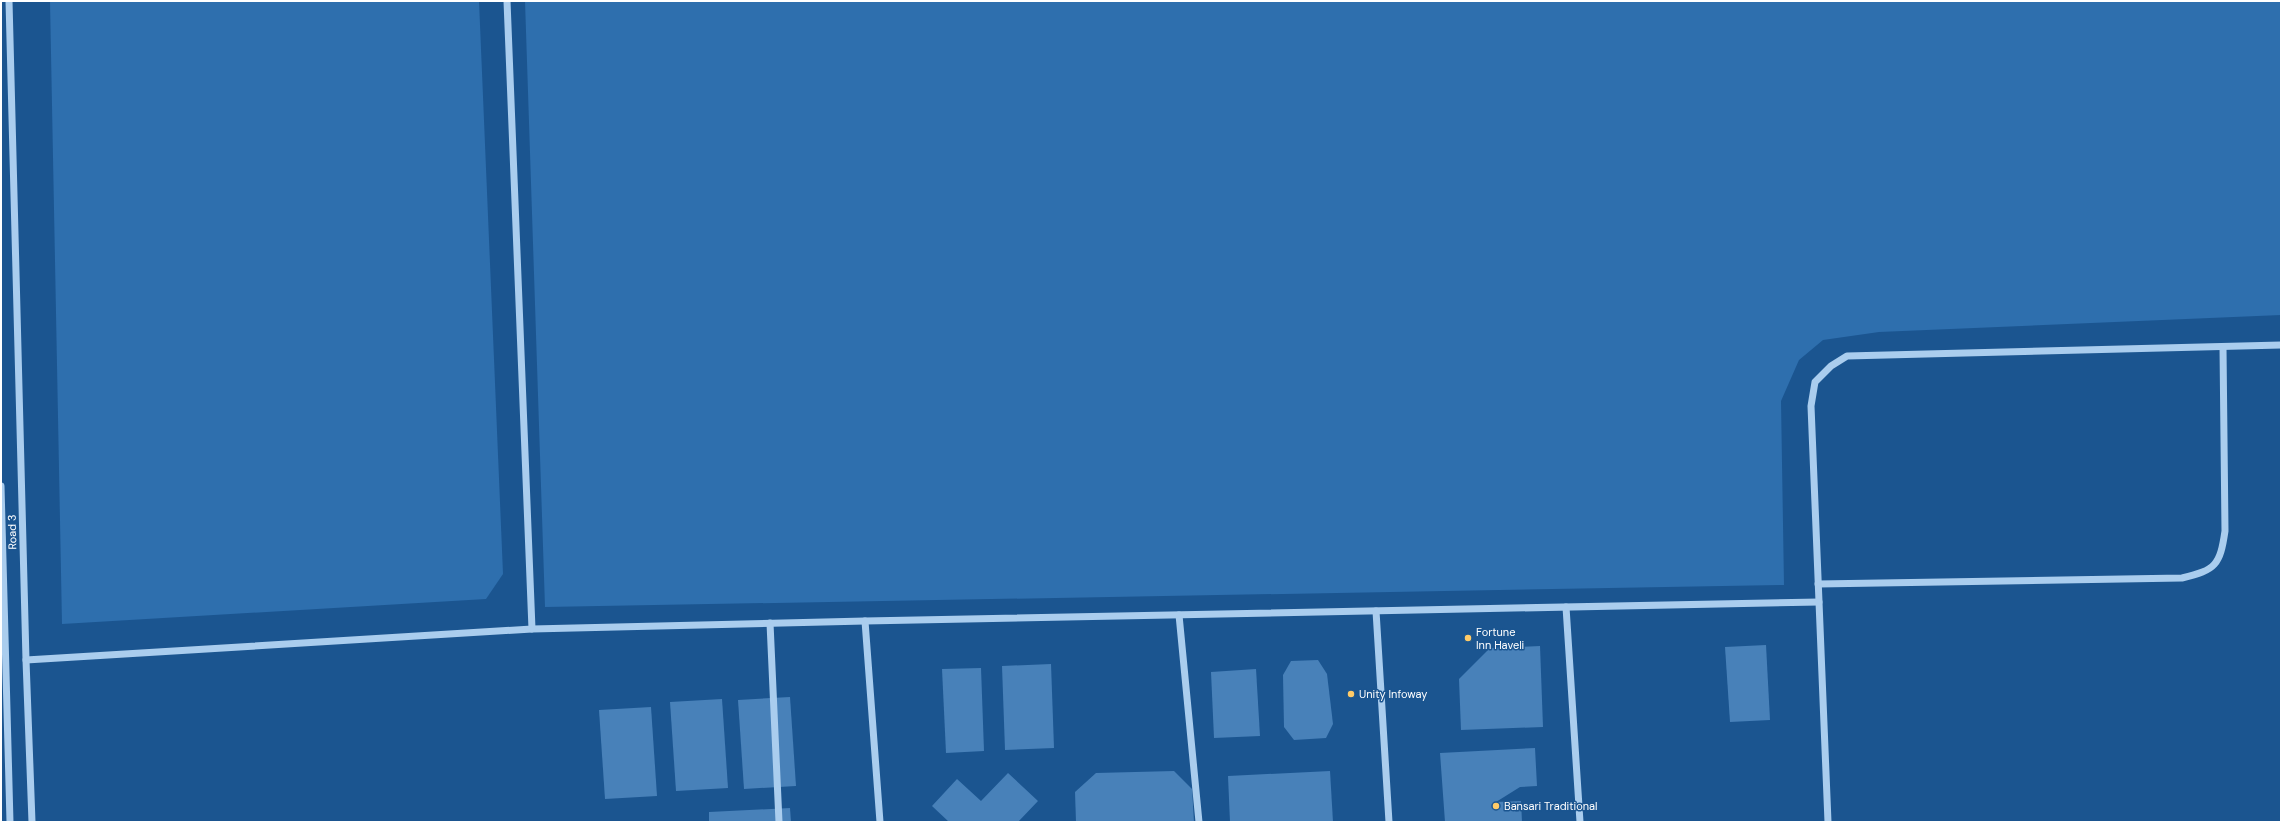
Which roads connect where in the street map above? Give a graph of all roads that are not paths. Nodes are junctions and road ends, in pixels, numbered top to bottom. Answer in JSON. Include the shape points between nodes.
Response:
{"nodes":[{"id":1,"x":9,"y":1,"type":"edge"},
{"id":2,"x":507,"y":1,"type":"edge"},
{"id":3,"x":2281,"y":344,"type":"edge"},
{"id":4,"x":2223,"y":347,"type":"junction"},
{"id":5,"x":1,"y":486,"type":"edge"},
{"id":6,"x":1818,"y":584,"type":"junction"},
{"id":7,"x":1819,"y":602,"type":"junction"},
{"id":8,"x":1566,"y":607,"type":"junction"},
{"id":9,"x":1376,"y":611,"type":"junction"},
{"id":10,"x":1178,"y":615,"type":"junction"},
{"id":11,"x":865,"y":620,"type":"junction"},
{"id":12,"x":770,"y":623,"type":"junction"},
{"id":13,"x":532,"y":629,"type":"junction"},
{"id":14,"x":26,"y":660,"type":"junction"},
{"id":15,"x":10,"y":822,"type":"edge"},
{"id":16,"x":32,"y":822,"type":"edge"},
{"id":17,"x":779,"y":822,"type":"edge"},
{"id":18,"x":880,"y":822,"type":"edge"},
{"id":19,"x":1199,"y":822,"type":"edge"},
{"id":20,"x":1389,"y":822,"type":"edge"},
{"id":21,"x":1580,"y":822,"type":"edge"},
{"id":22,"x":1828,"y":822,"type":"edge"}],
"edges":[{"from":1,"to":14,"type":"street","name":"Road 3"},
{"from":2,"to":13,"type":"street"},
{"from":3,"to":4,"type":"street"},
{"from":4,"to":6,"type":"street","via":[[2225,531],[2221,555],[2211,569],[2182,578]]},
{"from":4,"to":6,"type":"street","via":[[1847,356],[1831,366],[1815,382],[1811,406]]},
{"from":5,"to":15,"type":"street","name":"Road 3"},
{"from":6,"to":7,"type":"street"},
{"from":7,"to":8,"type":"street"},
{"from":7,"to":22,"type":"street"},
{"from":8,"to":9,"type":"street"},
{"from":8,"to":21,"type":"street"},
{"from":9,"to":10,"type":"street"},
{"from":9,"to":20,"type":"street"},
{"from":10,"to":11,"type":"street"},
{"from":10,"to":19,"type":"street"},
{"from":11,"to":12,"type":"street"},
{"from":11,"to":18,"type":"street"},
{"from":12,"to":13,"type":"street"},
{"from":12,"to":17,"type":"street"},
{"from":13,"to":14,"type":"street"},
{"from":14,"to":16,"type":"street","name":"Road 3"}]}
